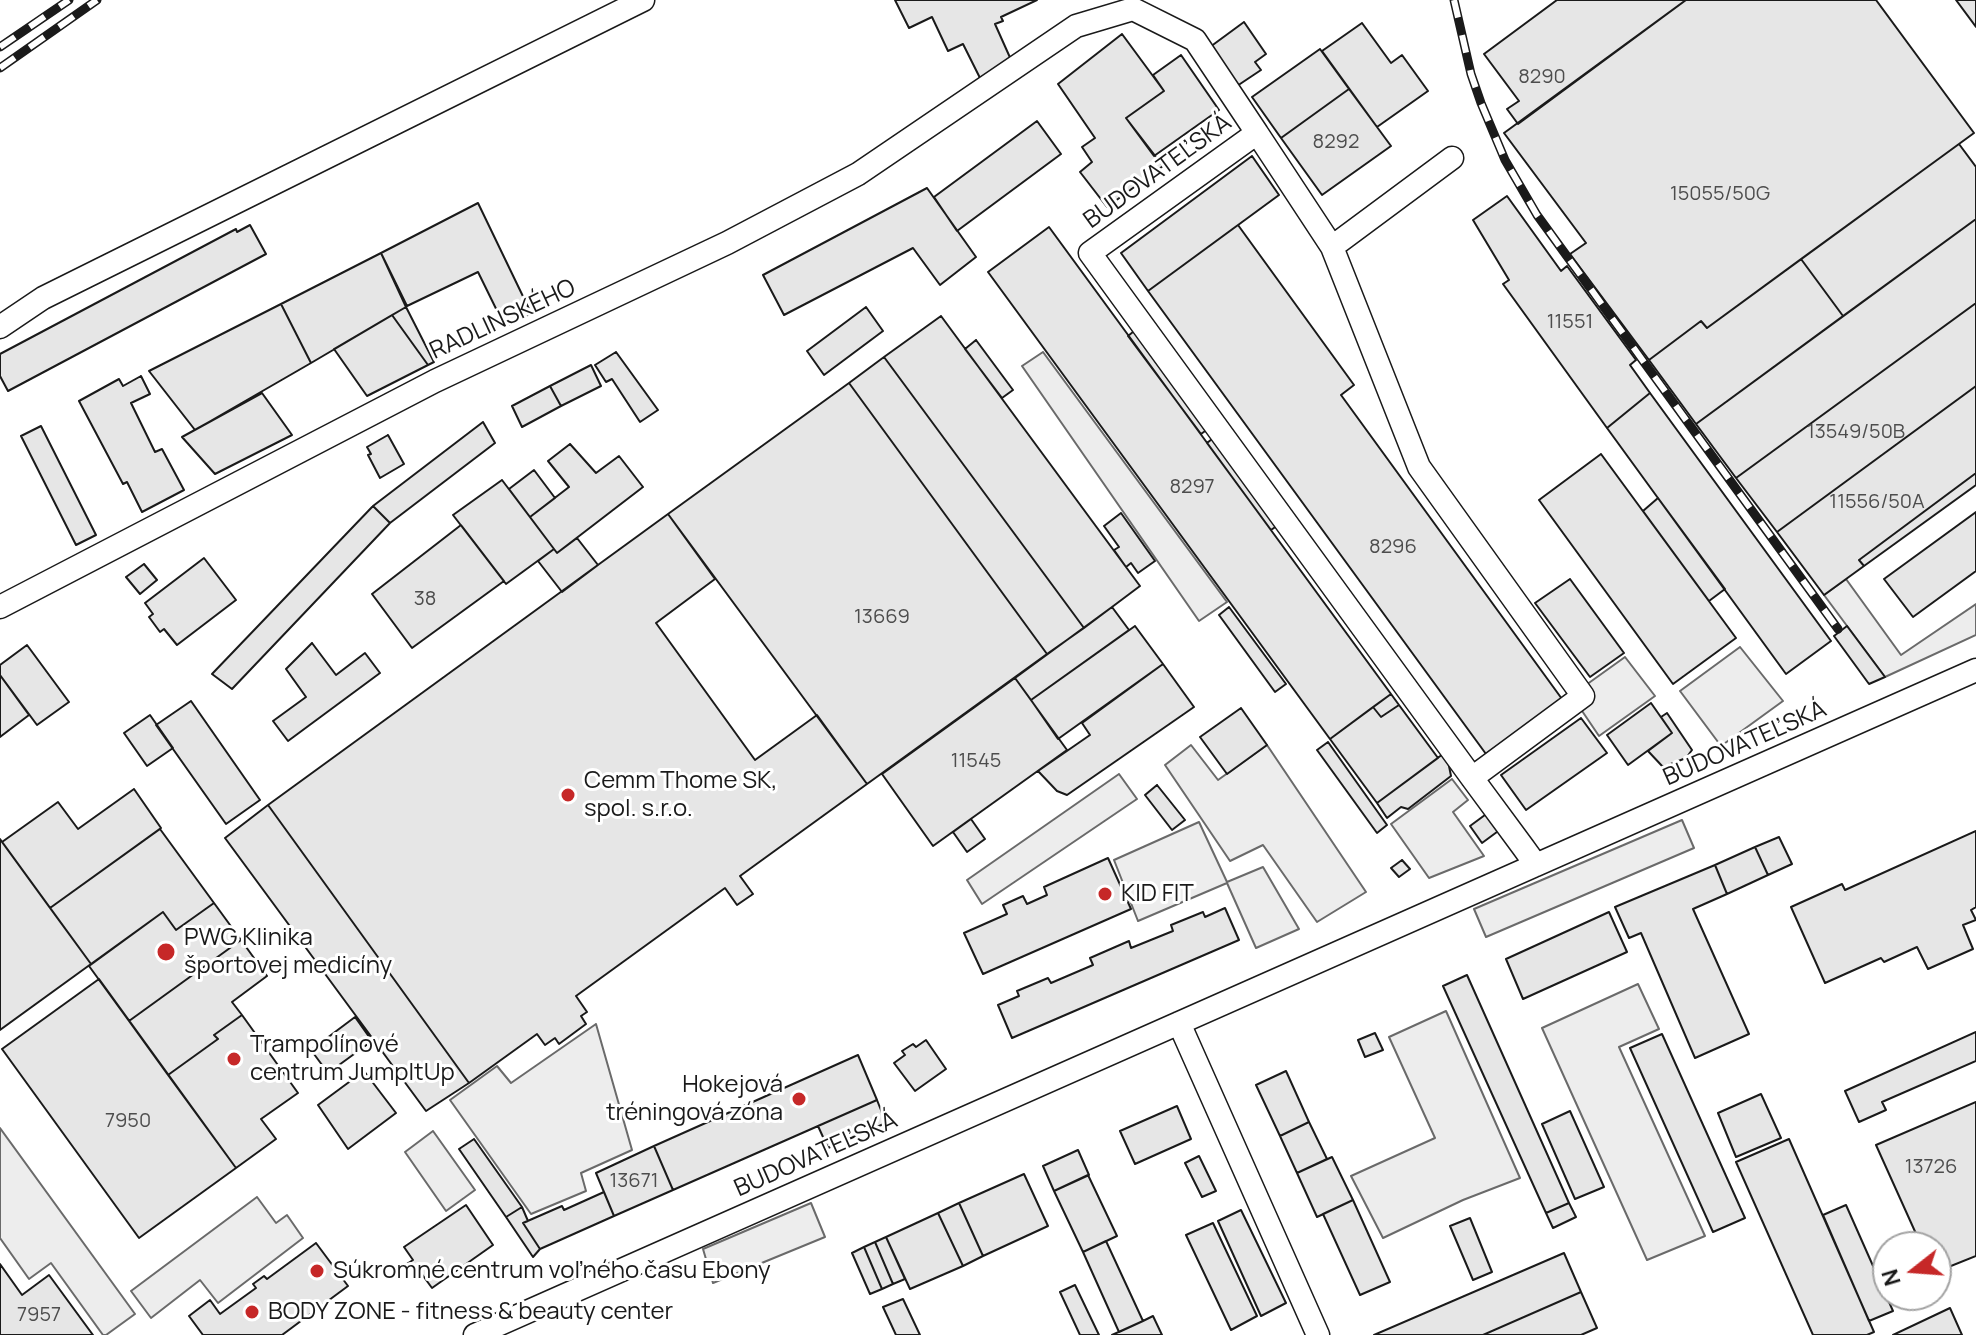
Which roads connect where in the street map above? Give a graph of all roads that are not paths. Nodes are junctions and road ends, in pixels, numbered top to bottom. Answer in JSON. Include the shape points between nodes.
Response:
{"nodes":[{"id":1,"x":643,"y":0,"type":"edge"},
{"id":2,"x":1257,"y":133,"type":"junction"},
{"id":3,"x":1452,"y":158,"type":"dead end"},
{"id":4,"x":1332,"y":247,"type":"junction"},
{"id":5,"x":0,"y":327,"type":"edge"},
{"id":6,"x":0,"y":607,"type":"edge"},
{"id":7,"x":1976,"y":670,"type":"edge"},
{"id":8,"x":1472,"y":778,"type":"junction"},
{"id":9,"x":1536,"y":865,"type":"junction"},
{"id":10,"x":1179,"y":1023,"type":"junction"},
{"id":11,"x":475,"y":1335,"type":"edge"},
{"id":12,"x":1318,"y":1335,"type":"edge"}],
"edges":[{"from":1,"to":5,"type":"street","via":[[43,298]]},
{"from":2,"to":4,"type":"street","name":"BUDOVATEĽSKÁ"},
{"from":2,"to":6,"type":"street","name":"RADLINSKÉHO","via":[[1195,40],[1133,9],[1076,26],[858,174],[727,243],[435,381]]},
{"from":2,"to":8,"type":"street","name":"BUDOVATEĽSKÁ","via":[[1090,253]]},
{"from":3,"to":4,"type":"street"},
{"from":4,"to":8,"type":"street","name":"BUDOVATEĽSKÁ","via":[[1419,467],[1583,696]]},
{"from":7,"to":9,"type":"street","name":"BUDOVATEĽSKÁ"},
{"from":8,"to":9,"type":"street","name":"BUDOVATEĽSKÁ"},
{"from":9,"to":10,"type":"street","name":"BUDOVATEĽSKÁ"},
{"from":10,"to":11,"type":"street","name":"BUDOVATEĽSKÁ"},
{"from":10,"to":12,"type":"street"}]}
